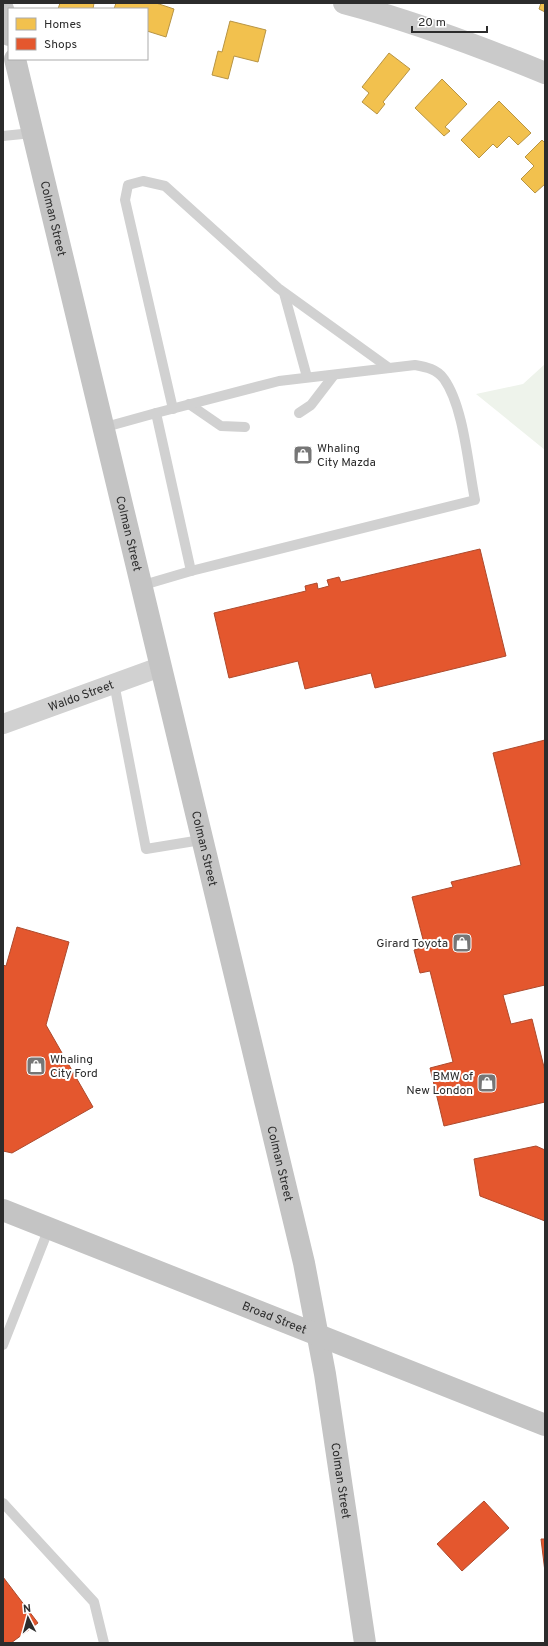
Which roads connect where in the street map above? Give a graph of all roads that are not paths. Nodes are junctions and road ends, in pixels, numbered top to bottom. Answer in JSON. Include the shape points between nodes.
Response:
{"nodes":[{"id":1,"x":344,"y":3,"type":"edge"},
{"id":2,"x":3,"y":9,"type":"edge"},
{"id":3,"x":8,"y":31,"type":"edge"},
{"id":4,"x":15,"y":60,"type":"edge"},
{"id":5,"x":545,"y":73,"type":"edge"},
{"id":6,"x":32,"y":133,"type":"junction"},
{"id":7,"x":3,"y":136,"type":"edge"},
{"id":8,"x":284,"y":292,"type":"junction"},
{"id":9,"x":389,"y":368,"type":"junction"},
{"id":10,"x":334,"y":375,"type":"junction"},
{"id":11,"x":307,"y":377,"type":"junction"},
{"id":12,"x":189,"y":404,"type":"junction"},
{"id":13,"x":173,"y":409,"type":"junction"},
{"id":14,"x":156,"y":413,"type":"junction"},
{"id":15,"x":299,"y":413,"type":"dead end"},
{"id":16,"x":245,"y":427,"type":"dead end"},
{"id":17,"x":102,"y":428,"type":"junction"},
{"id":18,"x":191,"y":571,"type":"junction"},
{"id":19,"x":140,"y":586,"type":"junction"},
{"id":20,"x":160,"y":667,"type":"junction"},
{"id":21,"x":114,"y":683,"type":"junction"},
{"id":22,"x":3,"y":724,"type":"edge"},
{"id":23,"x":201,"y":840,"type":"junction"},
{"id":24,"x":3,"y":1210,"type":"edge"},
{"id":25,"x":49,"y":1228,"type":"junction"},
{"id":26,"x":318,"y":1335,"type":"junction"},
{"id":27,"x":3,"y":1345,"type":"edge"},
{"id":28,"x":545,"y":1425,"type":"edge"},
{"id":29,"x":3,"y":1503,"type":"edge"},
{"id":30,"x":104,"y":1643,"type":"edge"},
{"id":31,"x":365,"y":1643,"type":"edge"}],
"edges":[{"from":1,"to":5,"type":"street","via":[[379,12],[487,49]]},
{"from":2,"to":3,"type":"main road"},
{"from":4,"to":6,"type":"main road","name":"Colman Street"},
{"from":6,"to":7,"type":"lane"},
{"from":6,"to":17,"type":"main road","name":"Colman Street"},
{"from":8,"to":9,"type":"lane"},
{"from":8,"to":11,"type":"lane"},
{"from":8,"to":13,"type":"lane","via":[[165,186],[143,181],[128,185],[125,200]]},
{"from":9,"to":10,"type":"lane"},
{"from":9,"to":18,"type":"lane","via":[[415,365],[430,368],[444,378],[457,407],[475,500]]},
{"from":10,"to":11,"type":"lane"},
{"from":10,"to":15,"type":"lane","via":[[311,405]]},
{"from":11,"to":12,"type":"lane","via":[[279,381]]},
{"from":12,"to":13,"type":"lane"},
{"from":12,"to":16,"type":"lane","via":[[221,426]]},
{"from":13,"to":14,"type":"lane"},
{"from":14,"to":17,"type":"lane"},
{"from":14,"to":18,"type":"lane"},
{"from":17,"to":19,"type":"main road","name":"Colman Street"},
{"from":18,"to":19,"type":"lane"},
{"from":19,"to":20,"type":"main road","name":"Colman Street"},
{"from":20,"to":21,"type":"street","name":"Waldo Street"},
{"from":20,"to":23,"type":"main road","name":"Colman Street"},
{"from":21,"to":22,"type":"street","name":"Waldo Street"},
{"from":21,"to":23,"type":"lane","via":[[146,849]]},
{"from":23,"to":26,"type":"main road","name":"Colman Street","via":[[300,1248]]},
{"from":24,"to":25,"type":"main road","name":"Broad Street"},
{"from":25,"to":26,"type":"main road","name":"Broad Street"},
{"from":25,"to":27,"type":"lane"},
{"from":26,"to":28,"type":"main road","name":"Broad Street"},
{"from":26,"to":31,"type":"main road","name":"Colman Street"},
{"from":29,"to":30,"type":"lane","via":[[94,1602]]}]}
